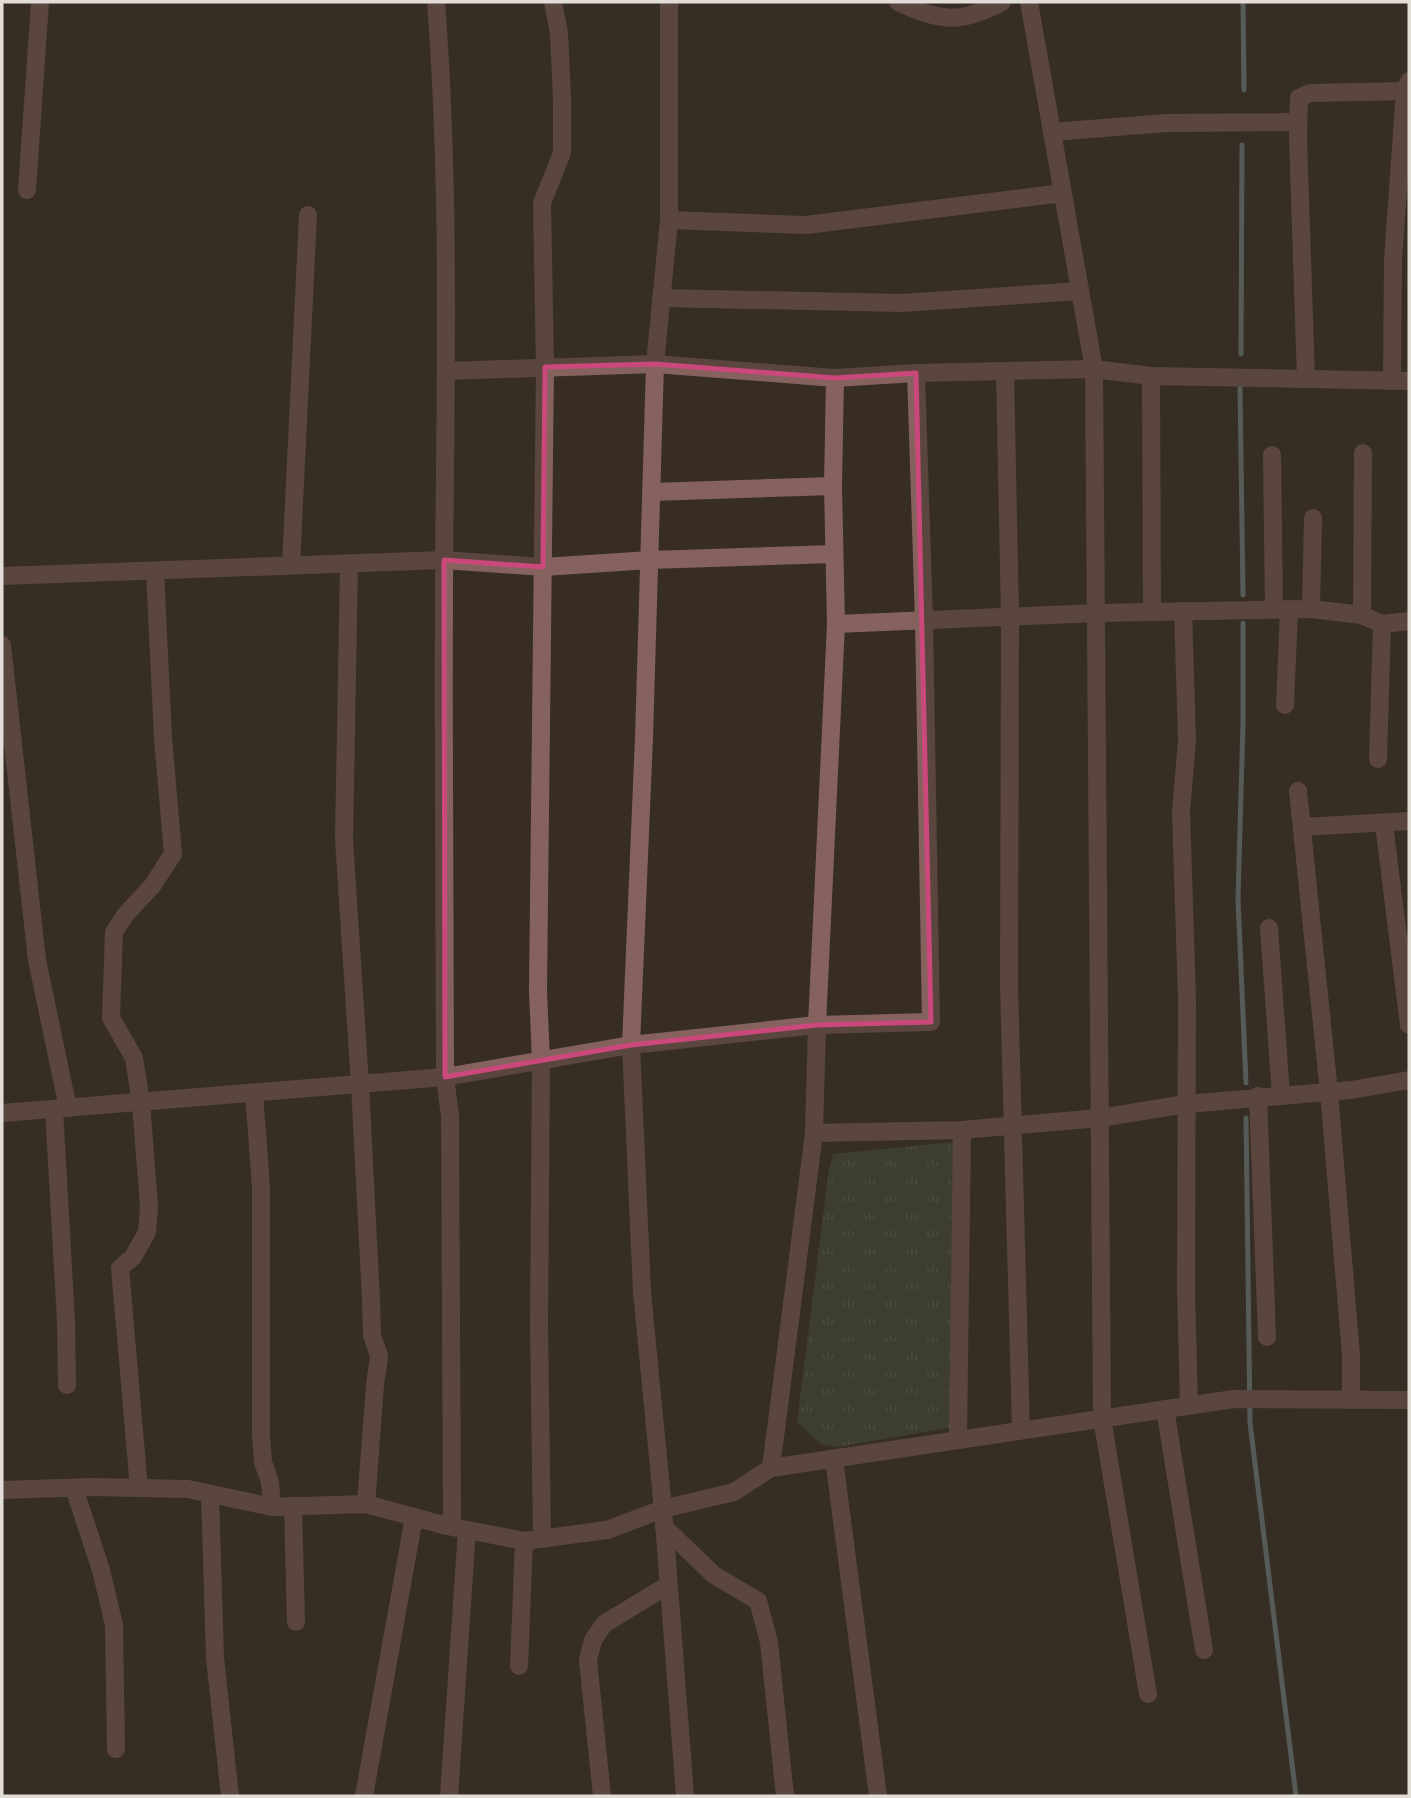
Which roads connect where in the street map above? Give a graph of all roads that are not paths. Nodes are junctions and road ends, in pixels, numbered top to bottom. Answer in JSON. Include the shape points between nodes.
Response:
{"nodes":[{"id":1,"x":40,"y":2,"type":"edge"},
{"id":2,"x":436,"y":2,"type":"edge"},
{"id":3,"x":553,"y":2,"type":"edge"},
{"id":4,"x":669,"y":2,"type":"edge"},
{"id":5,"x":898,"y":2,"type":"edge"},
{"id":6,"x":1002,"y":2,"type":"edge"},
{"id":7,"x":1029,"y":2,"type":"edge"},
{"id":8,"x":1408,"y":87,"type":"edge"},
{"id":9,"x":1298,"y":122,"type":"junction"},
{"id":10,"x":1052,"y":132,"type":"junction"},
{"id":11,"x":27,"y":190,"type":"dead end"},
{"id":12,"x":1063,"y":192,"type":"junction"},
{"id":13,"x":308,"y":215,"type":"dead end"},
{"id":14,"x":669,"y":220,"type":"junction"},
{"id":15,"x":1401,"y":260,"type":"edge"},
{"id":16,"x":1080,"y":291,"type":"junction"},
{"id":17,"x":661,"y":298,"type":"junction"},
{"id":18,"x":655,"y":364,"type":"junction"},
{"id":19,"x":545,"y":366,"type":"junction"},
{"id":20,"x":1094,"y":369,"type":"junction"},
{"id":21,"x":446,"y":371,"type":"junction"},
{"id":22,"x":1005,"y":371,"type":"junction"},
{"id":23,"x":916,"y":373,"type":"junction"},
{"id":24,"x":1151,"y":376,"type":"junction"},
{"id":25,"x":835,"y":378,"type":"junction"},
{"id":26,"x":1306,"y":379,"type":"junction"},
{"id":27,"x":1401,"y":381,"type":"edge"},
{"id":28,"x":1363,"y":453,"type":"dead end"},
{"id":29,"x":1272,"y":456,"type":"dead end"},
{"id":30,"x":834,"y":486,"type":"junction"},
{"id":31,"x":652,"y":492,"type":"junction"},
{"id":32,"x":1313,"y":518,"type":"dead end"},
{"id":33,"x":834,"y":554,"type":"junction"},
{"id":34,"x":444,"y":560,"type":"junction"},
{"id":35,"x":650,"y":560,"type":"junction"},
{"id":36,"x":349,"y":564,"type":"junction"},
{"id":37,"x":291,"y":565,"type":"junction"},
{"id":38,"x":542,"y":566,"type":"junction"},
{"id":39,"x":155,"y":571,"type":"junction"},
{"id":40,"x":2,"y":576,"type":"edge"},
{"id":41,"x":1282,"y":609,"type":"junction"},
{"id":42,"x":1311,"y":609,"type":"junction"},
{"id":43,"x":1183,"y":611,"type":"junction"},
{"id":44,"x":1152,"y":612,"type":"junction"},
{"id":45,"x":1096,"y":613,"type":"junction"},
{"id":46,"x":1362,"y":615,"type":"junction"},
{"id":47,"x":1010,"y":617,"type":"junction"},
{"id":48,"x":924,"y":620,"type":"junction"},
{"id":49,"x":1409,"y":621,"type":"edge"},
{"id":50,"x":836,"y":624,"type":"junction"},
{"id":51,"x":1382,"y":624,"type":"junction"},
{"id":52,"x":2,"y":645,"type":"edge"},
{"id":53,"x":1285,"y":705,"type":"dead end"},
{"id":54,"x":1378,"y":759,"type":"dead end"},
{"id":55,"x":1298,"y":790,"type":"dead end"},
{"id":56,"x":1409,"y":821,"type":"edge"},
{"id":57,"x":1384,"y":824,"type":"junction"},
{"id":58,"x":1302,"y":827,"type":"junction"},
{"id":59,"x":1269,"y":928,"type":"dead end"},
{"id":60,"x":817,"y":1025,"type":"junction"},
{"id":61,"x":1409,"y":1025,"type":"edge"},
{"id":62,"x":631,"y":1045,"type":"junction"},
{"id":63,"x":541,"y":1061,"type":"junction"},
{"id":64,"x":445,"y":1077,"type":"junction"},
{"id":65,"x":1409,"y":1080,"type":"edge"},
{"id":66,"x":360,"y":1084,"type":"junction"},
{"id":67,"x":1329,"y":1092,"type":"junction"},
{"id":68,"x":254,"y":1093,"type":"junction"},
{"id":69,"x":1281,"y":1095,"type":"junction"},
{"id":70,"x":1258,"y":1096,"type":"junction"},
{"id":71,"x":141,"y":1102,"type":"junction"},
{"id":72,"x":1186,"y":1104,"type":"junction"},
{"id":73,"x":61,"y":1108,"type":"junction"},
{"id":74,"x":2,"y":1113,"type":"edge"},
{"id":75,"x":1100,"y":1118,"type":"junction"},
{"id":76,"x":1014,"y":1125,"type":"junction"},
{"id":77,"x":962,"y":1130,"type":"junction"},
{"id":78,"x":814,"y":1133,"type":"junction"},
{"id":79,"x":1267,"y":1337,"type":"dead end"},
{"id":80,"x":67,"y":1385,"type":"dead end"},
{"id":81,"x":1351,"y":1400,"type":"junction"},
{"id":82,"x":1409,"y":1400,"type":"edge"},
{"id":83,"x":1189,"y":1405,"type":"junction"},
{"id":84,"x":1165,"y":1409,"type":"junction"},
{"id":85,"x":1102,"y":1418,"type":"junction"},
{"id":86,"x":1021,"y":1430,"type":"junction"},
{"id":87,"x":958,"y":1440,"type":"junction"},
{"id":88,"x":834,"y":1459,"type":"junction"},
{"id":89,"x":771,"y":1468,"type":"junction"},
{"id":90,"x":74,"y":1488,"type":"junction"},
{"id":91,"x":139,"y":1488,"type":"junction"},
{"id":92,"x":2,"y":1490,"type":"edge"},
{"id":93,"x":210,"y":1494,"type":"junction"},
{"id":94,"x":366,"y":1504,"type":"junction"},
{"id":95,"x":293,"y":1506,"type":"junction"},
{"id":96,"x":272,"y":1507,"type":"junction"},
{"id":97,"x":414,"y":1517,"type":"junction"},
{"id":98,"x":664,"y":1518,"type":"junction"},
{"id":99,"x":447,"y":1526,"type":"junction"},
{"id":100,"x":467,"y":1530,"type":"junction"},
{"id":101,"x":533,"y":1540,"type":"junction"},
{"id":102,"x":668,"y":1585,"type":"junction"},
{"id":103,"x":296,"y":1622,"type":"dead end"},
{"id":104,"x":1204,"y":1650,"type":"dead end"},
{"id":105,"x":519,"y":1666,"type":"dead end"},
{"id":106,"x":1148,"y":1694,"type":"dead end"},
{"id":107,"x":116,"y":1749,"type":"dead end"},
{"id":108,"x":230,"y":1796,"type":"edge"},
{"id":109,"x":364,"y":1796,"type":"edge"},
{"id":110,"x":449,"y":1796,"type":"edge"},
{"id":111,"x":601,"y":1796,"type":"edge"},
{"id":112,"x":685,"y":1796,"type":"edge"},
{"id":113,"x":785,"y":1796,"type":"edge"},
{"id":114,"x":878,"y":1796,"type":"edge"}],
"edges":[{"from":1,"to":11,"type":"street"},
{"from":2,"to":21,"type":"street"},
{"from":3,"to":19,"type":"street","via":[[559,33],[562,153],[542,202]]},
{"from":4,"to":14,"type":"street"},
{"from":5,"to":6,"type":"street","via":[[923,14],[957,19]]},
{"from":7,"to":10,"type":"street"},
{"from":8,"to":9,"type":"street","via":[[1310,93],[1299,98]]},
{"from":8,"to":15,"type":"street"},
{"from":9,"to":10,"type":"street","via":[[1167,123]]},
{"from":9,"to":26,"type":"street"},
{"from":10,"to":12,"type":"street"},
{"from":12,"to":14,"type":"street","via":[[806,225]]},
{"from":12,"to":16,"type":"street"},
{"from":13,"to":37,"type":"street"},
{"from":14,"to":17,"type":"street"},
{"from":15,"to":27,"type":"street"},
{"from":16,"to":17,"type":"street","via":[[902,303]]},
{"from":16,"to":20,"type":"street"},
{"from":17,"to":18,"type":"street"},
{"from":18,"to":19,"type":"street"},
{"from":18,"to":25,"type":"street"},
{"from":18,"to":31,"type":"street"},
{"from":19,"to":21,"type":"street"},
{"from":19,"to":38,"type":"street"},
{"from":20,"to":22,"type":"street"},
{"from":20,"to":24,"type":"street"},
{"from":20,"to":45,"type":"street"},
{"from":21,"to":34,"type":"street"},
{"from":22,"to":23,"type":"street"},
{"from":22,"to":47,"type":"street"},
{"from":23,"to":25,"type":"street"},
{"from":23,"to":48,"type":"street"},
{"from":24,"to":26,"type":"street"},
{"from":24,"to":44,"type":"street"},
{"from":25,"to":30,"type":"street"},
{"from":26,"to":27,"type":"street"},
{"from":28,"to":46,"type":"street"},
{"from":29,"to":41,"type":"street"},
{"from":30,"to":31,"type":"street"},
{"from":30,"to":33,"type":"street"},
{"from":31,"to":35,"type":"street"},
{"from":32,"to":42,"type":"street"},
{"from":33,"to":35,"type":"street"},
{"from":33,"to":50,"type":"street"},
{"from":34,"to":36,"type":"street"},
{"from":34,"to":38,"type":"street"},
{"from":34,"to":64,"type":"street"},
{"from":35,"to":38,"type":"street"},
{"from":35,"to":62,"type":"street"},
{"from":36,"to":37,"type":"street"},
{"from":36,"to":66,"type":"street","via":[[344,840]]},
{"from":37,"to":39,"type":"street"},
{"from":38,"to":63,"type":"street"},
{"from":39,"to":40,"type":"street"},
{"from":39,"to":71,"type":"street","via":[[173,854],[114,932],[111,1018],[134,1058]]},
{"from":41,"to":42,"type":"street"},
{"from":41,"to":43,"type":"street"},
{"from":41,"to":53,"type":"street"},
{"from":42,"to":46,"type":"street"},
{"from":43,"to":44,"type":"street"},
{"from":43,"to":72,"type":"street"},
{"from":44,"to":45,"type":"street"},
{"from":45,"to":47,"type":"street"},
{"from":45,"to":75,"type":"street"},
{"from":46,"to":51,"type":"street"},
{"from":47,"to":48,"type":"street"},
{"from":47,"to":76,"type":"street","via":[[1009,986]]},
{"from":48,"to":50,"type":"street"},
{"from":48,"to":60,"type":"street","via":[[931,1022]]},
{"from":49,"to":51,"type":"street"},
{"from":50,"to":60,"type":"street"},
{"from":51,"to":54,"type":"street"},
{"from":52,"to":73,"type":"street","via":[[37,960]]},
{"from":55,"to":58,"type":"street"},
{"from":56,"to":57,"type":"street"},
{"from":57,"to":58,"type":"street"},
{"from":57,"to":61,"type":"street"},
{"from":58,"to":67,"type":"street"},
{"from":59,"to":69,"type":"street"},
{"from":60,"to":62,"type":"street"},
{"from":60,"to":78,"type":"street"},
{"from":62,"to":63,"type":"street"},
{"from":62,"to":98,"type":"street","via":[[642,1292]]},
{"from":63,"to":64,"type":"street"},
{"from":63,"to":101,"type":"street"},
{"from":64,"to":66,"type":"street"},
{"from":64,"to":99,"type":"street","via":[[450,1130],[452,1520]]},
{"from":65,"to":67,"type":"street"},
{"from":66,"to":68,"type":"street"},
{"from":66,"to":94,"type":"street","via":[[372,1335],[379,1356]]},
{"from":67,"to":69,"type":"street"},
{"from":67,"to":81,"type":"street"},
{"from":68,"to":71,"type":"street"},
{"from":68,"to":96,"type":"street","via":[[261,1187],[261,1436]]},
{"from":69,"to":70,"type":"street"},
{"from":70,"to":72,"type":"street"},
{"from":70,"to":79,"type":"street"},
{"from":71,"to":73,"type":"street"},
{"from":71,"to":91,"type":"street","via":[[147,1232],[120,1268]]},
{"from":72,"to":75,"type":"street"},
{"from":72,"to":83,"type":"street"},
{"from":73,"to":74,"type":"street"},
{"from":73,"to":80,"type":"street"},
{"from":75,"to":76,"type":"street"},
{"from":75,"to":85,"type":"street"},
{"from":76,"to":77,"type":"street"},
{"from":76,"to":86,"type":"street"},
{"from":77,"to":78,"type":"street"},
{"from":77,"to":87,"type":"street"},
{"from":78,"to":89,"type":"street"},
{"from":81,"to":82,"type":"street"},
{"from":81,"to":83,"type":"street","via":[[1234,1399]]},
{"from":83,"to":84,"type":"street"},
{"from":84,"to":85,"type":"street"},
{"from":84,"to":104,"type":"street"},
{"from":85,"to":86,"type":"street"},
{"from":85,"to":106,"type":"street"},
{"from":86,"to":87,"type":"street"},
{"from":87,"to":88,"type":"street"},
{"from":88,"to":89,"type":"street"},
{"from":88,"to":114,"type":"street"},
{"from":89,"to":98,"type":"street","via":[[734,1492]]},
{"from":90,"to":91,"type":"street"},
{"from":90,"to":92,"type":"street"},
{"from":90,"to":107,"type":"street","via":[[114,1625]]},
{"from":91,"to":93,"type":"street"},
{"from":93,"to":96,"type":"street"},
{"from":93,"to":108,"type":"street","via":[[215,1658]]},
{"from":94,"to":95,"type":"street"},
{"from":94,"to":97,"type":"street"},
{"from":95,"to":96,"type":"street"},
{"from":95,"to":103,"type":"street"},
{"from":97,"to":99,"type":"street"},
{"from":97,"to":109,"type":"street"},
{"from":98,"to":101,"type":"street"},
{"from":98,"to":102,"type":"street"},
{"from":98,"to":113,"type":"street","via":[[713,1575],[758,1601],[769,1642]]},
{"from":99,"to":100,"type":"street"},
{"from":100,"to":101,"type":"street"},
{"from":100,"to":110,"type":"street"},
{"from":101,"to":105,"type":"street"},
{"from":102,"to":111,"type":"street","via":[[604,1624],[593,1640],[589,1660]]},
{"from":102,"to":112,"type":"street"}]}
